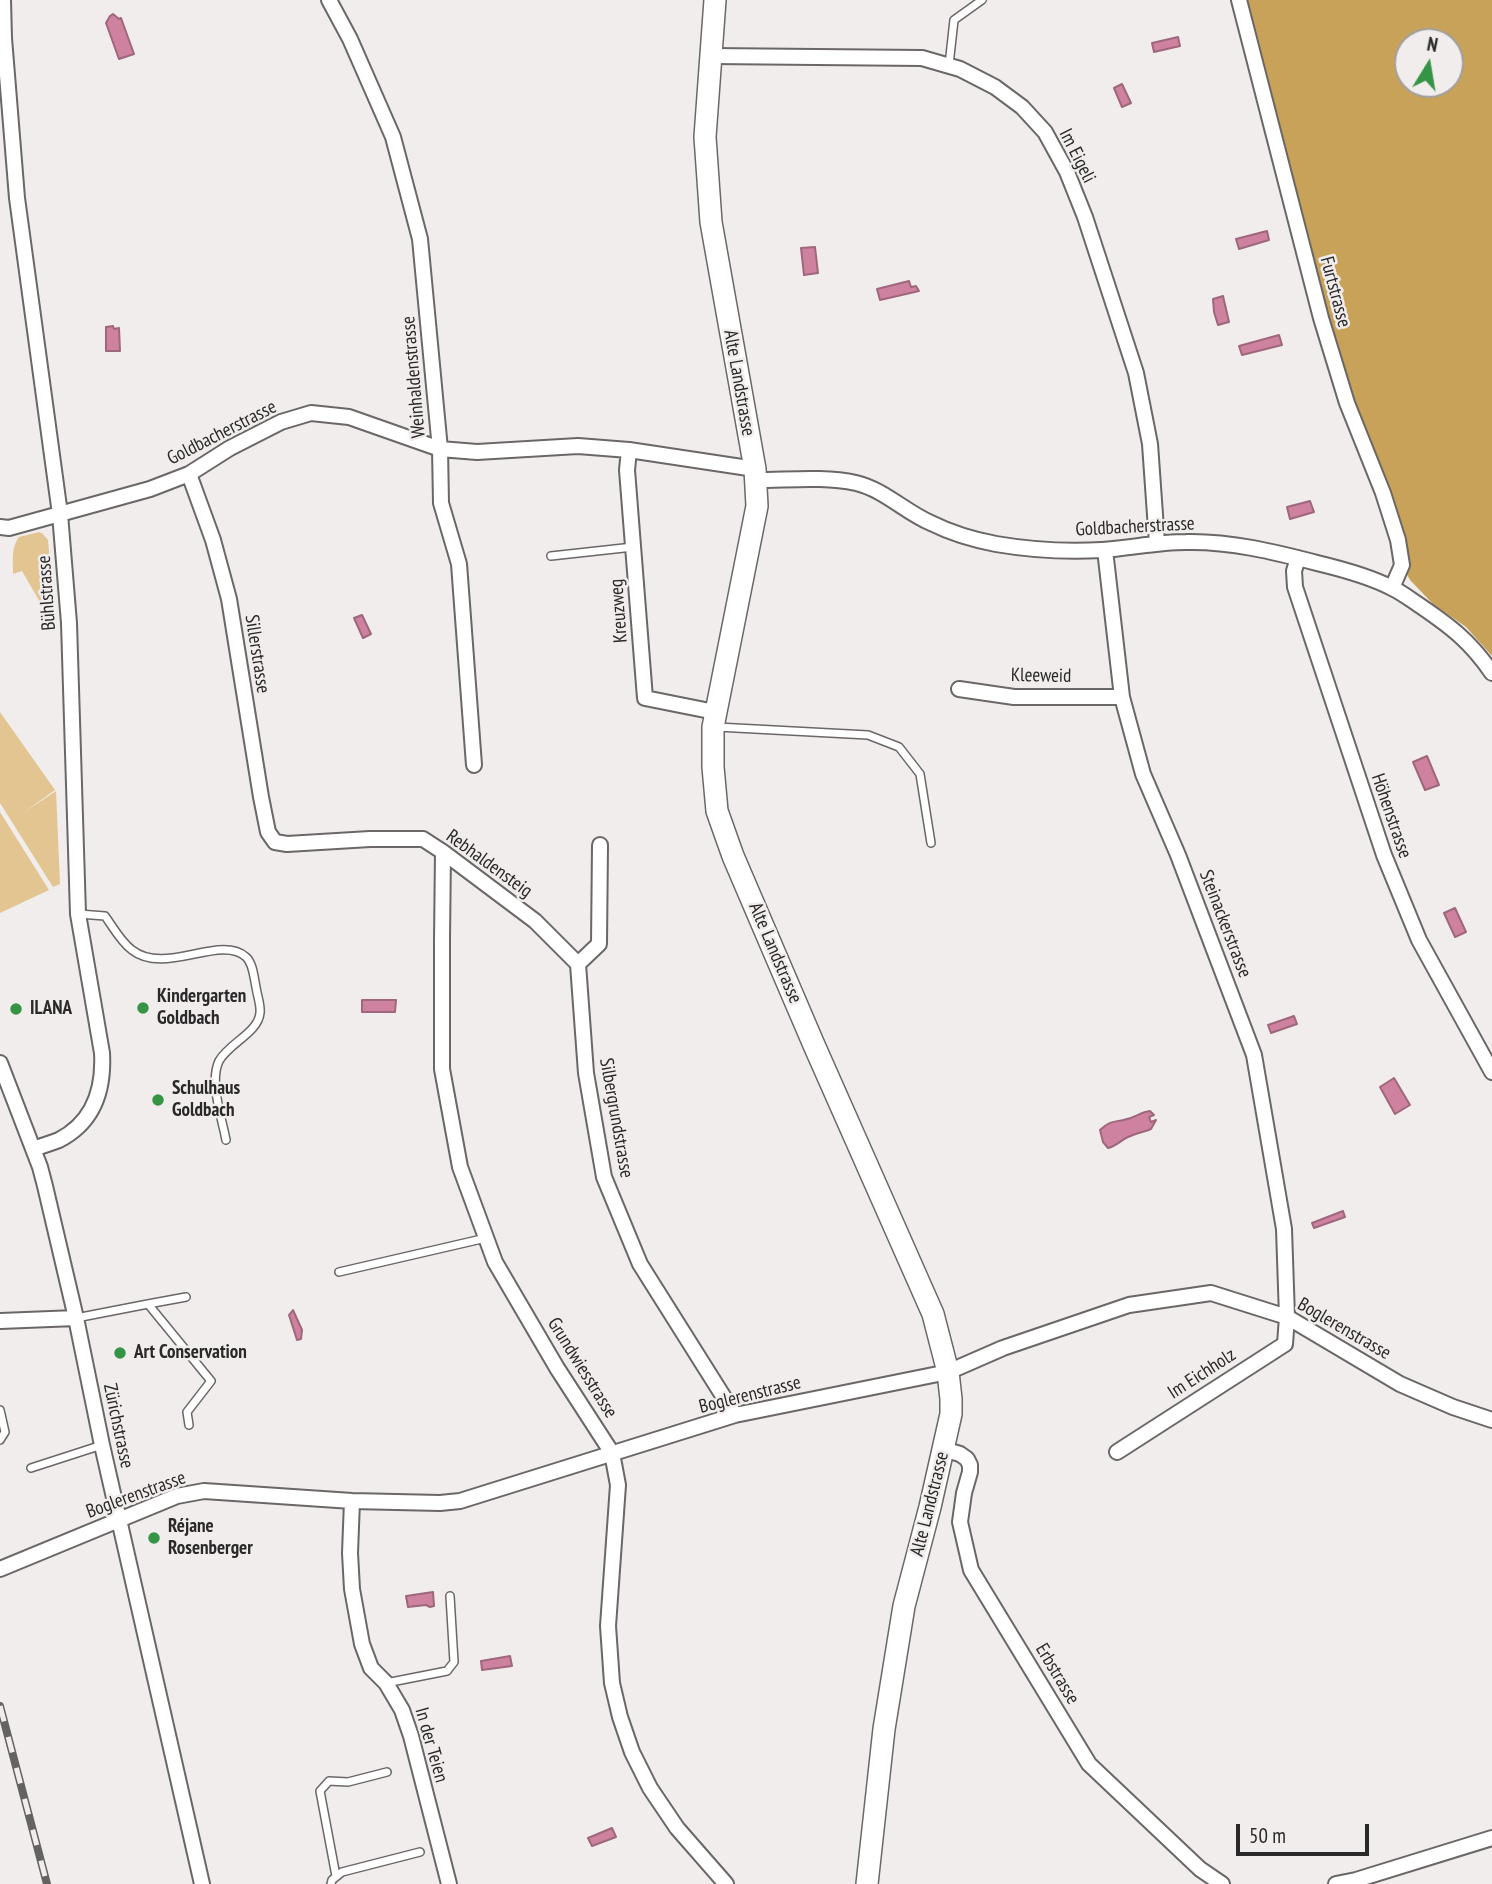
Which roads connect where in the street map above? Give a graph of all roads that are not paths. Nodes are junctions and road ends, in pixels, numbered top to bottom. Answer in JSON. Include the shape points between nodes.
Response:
{"nodes":[{"id":1,"x":4,"y":0,"type":"edge"},
{"id":2,"x":329,"y":0,"type":"edge"},
{"id":3,"x":715,"y":0,"type":"edge"},
{"id":4,"x":982,"y":0,"type":"edge"},
{"id":5,"x":1239,"y":0,"type":"edge"},
{"id":6,"x":2,"y":38,"type":"edge"},
{"id":7,"x":711,"y":56,"type":"junction"},
{"id":8,"x":948,"y":66,"type":"junction"},
{"id":9,"x":440,"y":449,"type":"junction"},
{"id":10,"x":629,"y":450,"type":"junction"},
{"id":11,"x":189,"y":474,"type":"junction"},
{"id":12,"x":755,"y":474,"type":"junction"},
{"id":13,"x":60,"y":514,"type":"junction"},
{"id":14,"x":0,"y":527,"type":"edge"},
{"id":15,"x":1157,"y":543,"type":"junction"},
{"id":16,"x":634,"y":547,"type":"junction"},
{"id":17,"x":1104,"y":550,"type":"junction"},
{"id":18,"x":551,"y":556,"type":"dead end"},
{"id":19,"x":1298,"y":558,"type":"junction"},
{"id":20,"x":1392,"y":588,"type":"junction"},
{"id":21,"x":1492,"y":673,"type":"edge"},
{"id":22,"x":959,"y":689,"type":"dead end"},
{"id":23,"x":1122,"y":696,"type":"junction"},
{"id":24,"x":714,"y":719,"type":"junction"},
{"id":25,"x":474,"y":765,"type":"dead end"},
{"id":26,"x":275,"y":842,"type":"joint"},
{"id":27,"x":930,"y":844,"type":"dead end"},
{"id":28,"x":600,"y":845,"type":"dead end"},
{"id":29,"x":443,"y":852,"type":"junction"},
{"id":30,"x":78,"y":914,"type":"junction"},
{"id":31,"x":578,"y":964,"type":"junction"},
{"id":32,"x":0,"y":1063,"type":"edge"},
{"id":33,"x":1492,"y":1072,"type":"edge"},
{"id":34,"x":226,"y":1140,"type":"dead end"},
{"id":35,"x":33,"y":1149,"type":"junction"},
{"id":36,"x":486,"y":1238,"type":"junction"},
{"id":37,"x":339,"y":1272,"type":"dead end"},
{"id":38,"x":186,"y":1297,"type":"dead end"},
{"id":39,"x":148,"y":1304,"type":"junction"},
{"id":40,"x":1287,"y":1317,"type":"junction"},
{"id":41,"x":76,"y":1318,"type":"junction"},
{"id":42,"x":0,"y":1321,"type":"edge"},
{"id":43,"x":948,"y":1371,"type":"junction"},
{"id":44,"x":0,"y":1410,"type":"edge"},
{"id":45,"x":735,"y":1415,"type":"junction"},
{"id":46,"x":1492,"y":1420,"type":"edge"},
{"id":47,"x":189,"y":1425,"type":"dead end"},
{"id":48,"x":0,"y":1440,"type":"edge"},
{"id":49,"x":102,"y":1445,"type":"junction"},
{"id":50,"x":943,"y":1450,"type":"junction"},
{"id":51,"x":1117,"y":1452,"type":"dead end"},
{"id":52,"x":612,"y":1453,"type":"junction"},
{"id":53,"x":32,"y":1468,"type":"dead end"},
{"id":54,"x":352,"y":1501,"type":"junction"},
{"id":55,"x":120,"y":1521,"type":"junction"},
{"id":56,"x":0,"y":1569,"type":"edge"},
{"id":57,"x":450,"y":1597,"type":"dead end"},
{"id":58,"x":386,"y":1683,"type":"junction"},
{"id":59,"x":387,"y":1772,"type":"dead end"},
{"id":60,"x":1492,"y":1838,"type":"edge"},
{"id":61,"x":420,"y":1852,"type":"dead end"},
{"id":62,"x":336,"y":1877,"type":"junction"},
{"id":63,"x":1356,"y":1882,"type":"edge"},
{"id":64,"x":202,"y":1884,"type":"edge"},
{"id":65,"x":331,"y":1884,"type":"edge"},
{"id":66,"x":449,"y":1884,"type":"edge"},
{"id":67,"x":726,"y":1884,"type":"edge"},
{"id":68,"x":867,"y":1884,"type":"edge"},
{"id":69,"x":1222,"y":1884,"type":"edge"},
{"id":70,"x":1336,"y":1884,"type":"edge"}],
"edges":[{"from":1,"to":6,"type":"street","name":"Bühlstrasse"},
{"from":2,"to":9,"type":"street","name":"Weinhaldenstrasse","via":[[393,136],[420,239]]},
{"from":3,"to":7,"type":"main road","name":"Alte Landstrasse"},
{"from":4,"to":8,"type":"lane","via":[[954,20]]},
{"from":5,"to":20,"type":"street","name":"Furtstrasse","via":[[1321,318],[1398,540],[1402,565]]},
{"from":6,"to":13,"type":"street","name":"Bühlstrasse","via":[[17,198]]},
{"from":7,"to":8,"type":"street","name":"Im Eigeli","via":[[922,58]]},
{"from":7,"to":12,"type":"main road","name":"Alte Landstrasse","via":[[705,137],[711,222]]},
{"from":8,"to":15,"type":"street","name":"Im Eigeli","via":[[995,87],[1022,107],[1045,132],[1067,173],[1136,373],[1150,444]]},
{"from":9,"to":10,"type":"street","name":"Goldbacherstrasse","via":[[477,452],[578,446]]},
{"from":9,"to":11,"type":"street","name":"Goldbacherstrasse","via":[[349,417],[311,413],[281,422]]},
{"from":9,"to":25,"type":"street","name":"Weinhaldenstrasse","via":[[441,503],[459,564]]},
{"from":10,"to":12,"type":"street","name":"Goldbacherstrasse"},
{"from":10,"to":16,"type":"street","name":"Kreuzweg"},
{"from":11,"to":13,"type":"street","name":"Goldbacherstrasse"},
{"from":11,"to":26,"type":"street","name":"Sillerstrasse","via":[[229,599],[261,797],[268,832]]},
{"from":12,"to":17,"type":"street","name":"Goldbacherstrasse","via":[[858,484],[929,523],[994,544]]},
{"from":12,"to":24,"type":"main road","name":"Alte Landstrasse","via":[[757,506]]},
{"from":13,"to":14,"type":"street","name":"Goldbacherstrasse"},
{"from":13,"to":30,"type":"street","name":"Bühlstrasse","via":[[69,623]]},
{"from":15,"to":17,"type":"street","name":"Goldbacherstrasse"},
{"from":15,"to":19,"type":"street","name":"Goldbacherstrasse","via":[[1228,545]]},
{"from":16,"to":18,"type":"lane"},
{"from":16,"to":24,"type":"street","name":"Kreuzweg","via":[[645,698]]},
{"from":17,"to":23,"type":"street","name":"Steinackerstrasse"},
{"from":19,"to":20,"type":"street","name":"Goldbacherstrasse"},
{"from":19,"to":33,"type":"street","name":"Höhenstrasse","via":[[1295,587],[1384,855],[1419,940]]},
{"from":20,"to":21,"type":"street","name":"Goldbacherstrasse","via":[[1448,624]]},
{"from":22,"to":23,"type":"street","name":"Kleeweid","via":[[1014,697]]},
{"from":23,"to":40,"type":"street","name":"Steinackerstrasse","via":[[1143,774],[1254,1055],[1284,1228]]},
{"from":24,"to":27,"type":"lane","via":[[868,735],[899,747],[920,774]]},
{"from":24,"to":43,"type":"main road","name":"Alte Landstrasse","via":[[717,811],[733,856],[933,1314]]},
{"from":26,"to":29,"type":"street","name":"Rebhaldensteig","via":[[423,839]]},
{"from":28,"to":31,"type":"street","via":[[599,944]]},
{"from":29,"to":31,"type":"street","name":"Rebhaldensteig","via":[[535,921]]},
{"from":29,"to":36,"type":"street","name":"Grundwiesstrasse","via":[[442,1069],[460,1167]]},
{"from":30,"to":34,"type":"lane","via":[[105,916],[130,949],[143,957],[157,960],[225,950],[247,958],[261,1012],[257,1025],[230,1046],[219,1062],[215,1080]]},
{"from":30,"to":35,"type":"street","name":"Bühlstrasse","via":[[102,1052],[101,1087],[77,1128]]},
{"from":31,"to":45,"type":"street","name":"Silbergrundstrasse","via":[[586,1073],[604,1177],[640,1264]]},
{"from":32,"to":35,"type":"street","name":"Zürichstrasse"},
{"from":35,"to":41,"type":"street","name":"Zürichstrasse"},
{"from":36,"to":37,"type":"lane"},
{"from":36,"to":52,"type":"street","name":"Grundwiesstrasse","via":[[495,1262],[557,1368]]},
{"from":38,"to":39,"type":"lane"},
{"from":39,"to":41,"type":"lane"},
{"from":39,"to":47,"type":"lane","via":[[211,1381],[187,1412]]},
{"from":40,"to":43,"type":"street","name":"Boglerenstrasse","via":[[1211,1293],[1129,1305]]},
{"from":40,"to":46,"type":"street","name":"Boglerenstrasse","via":[[1400,1384]]},
{"from":40,"to":51,"type":"street","name":"Im Eichholz","via":[[1285,1344]]},
{"from":41,"to":42,"type":"street"},
{"from":41,"to":49,"type":"street","name":"Zürichstrasse"},
{"from":43,"to":45,"type":"street","name":"Boglerenstrasse"},
{"from":43,"to":50,"type":"main road","name":"Alte Landstrasse","via":[[951,1405]]},
{"from":44,"to":48,"type":"lane","via":[[5,1432]]},
{"from":45,"to":52,"type":"street","name":"Boglerenstrasse"},
{"from":49,"to":53,"type":"lane"},
{"from":49,"to":55,"type":"street","name":"Zürichstrasse"},
{"from":50,"to":68,"type":"main road","name":"Alte Landstrasse","via":[[904,1606],[884,1729]]},
{"from":50,"to":69,"type":"street","name":"Erbstrasse","via":[[960,1454],[970,1465],[960,1522],[971,1570],[1089,1764],[1200,1869]]},
{"from":52,"to":54,"type":"street","name":"Boglerenstrasse","via":[[460,1501]]},
{"from":52,"to":67,"type":"street","name":"Grundwiesstrasse","via":[[618,1485],[608,1626],[620,1717],[650,1788],[677,1828]]},
{"from":54,"to":55,"type":"street","name":"Boglerenstrasse","via":[[204,1491],[177,1496]]},
{"from":54,"to":58,"type":"street","name":"In der Teien","via":[[350,1553],[359,1631],[371,1668]]},
{"from":55,"to":56,"type":"street","name":"Boglerenstrasse"},
{"from":55,"to":64,"type":"street","name":"Zürichstrasse"},
{"from":57,"to":58,"type":"lane","via":[[454,1662],[447,1671]]},
{"from":58,"to":66,"type":"street","name":"In der Teien","via":[[411,1736]]},
{"from":59,"to":62,"type":"lane","via":[[348,1782],[329,1781],[320,1791]]},
{"from":60,"to":63,"type":"street"},
{"from":61,"to":62,"type":"lane"},
{"from":62,"to":65,"type":"lane"},
{"from":63,"to":70,"type":"street"}]}
